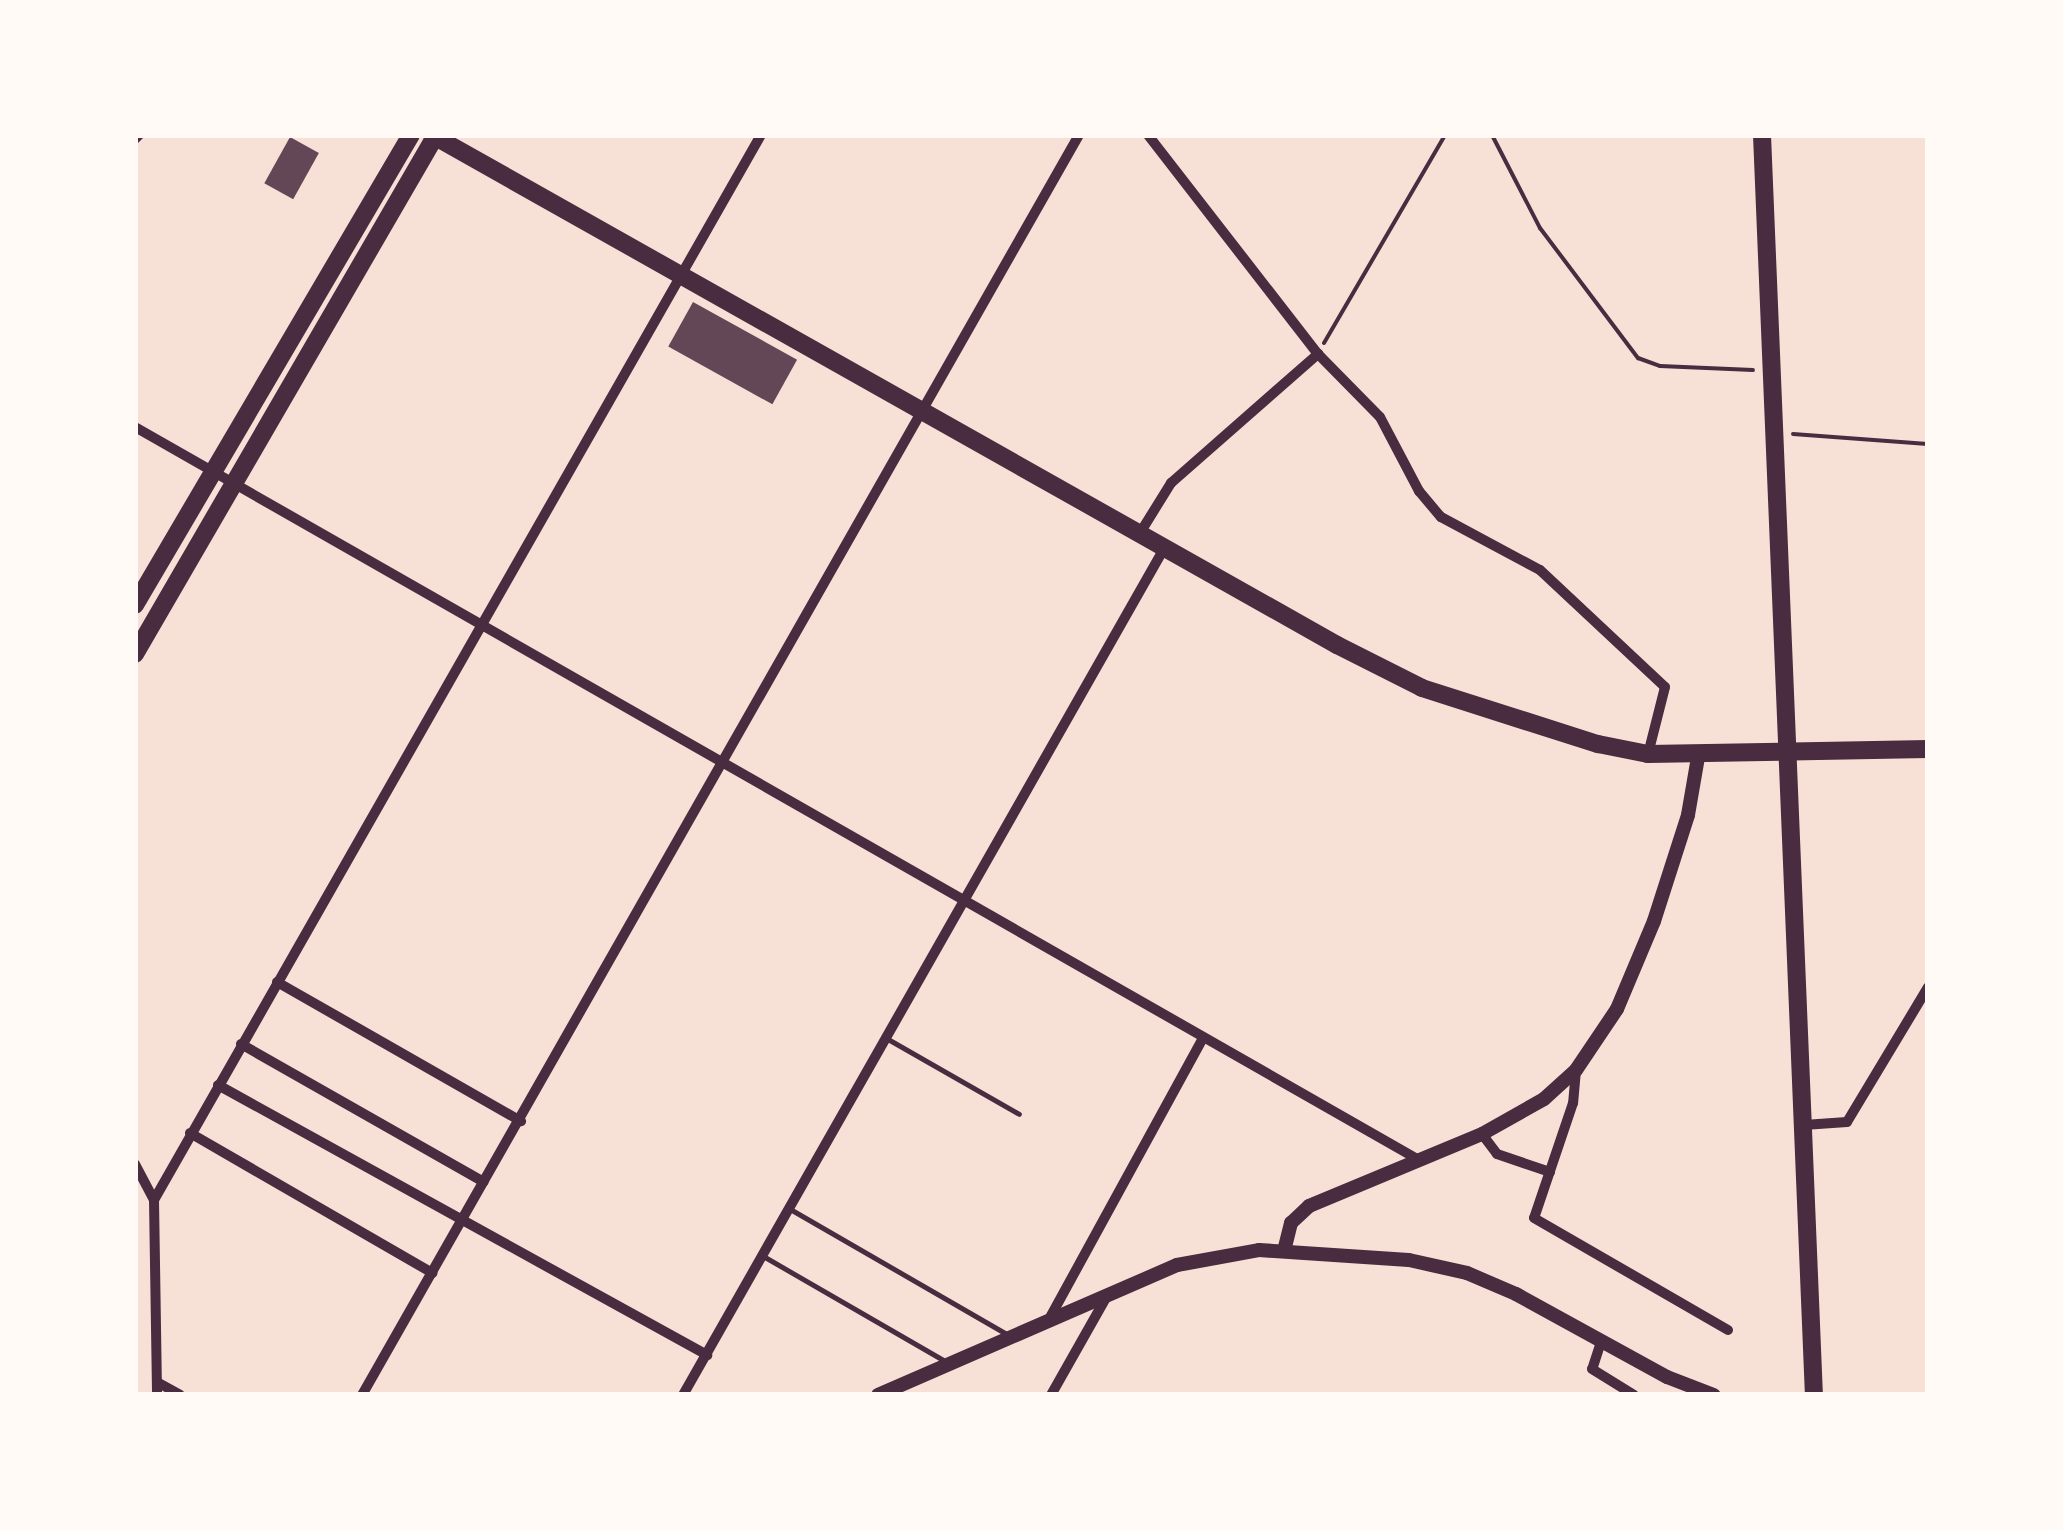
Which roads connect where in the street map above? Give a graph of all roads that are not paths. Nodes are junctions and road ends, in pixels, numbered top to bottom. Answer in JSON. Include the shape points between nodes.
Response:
{"nodes":[{"id":1,"x":411,"y":135,"type":"edge"},
{"id":2,"x":761,"y":135,"type":"edge"},
{"id":3,"x":1078,"y":135,"type":"edge"},
{"id":4,"x":1148,"y":135,"type":"edge"},
{"id":5,"x":1762,"y":135,"type":"edge"},
{"id":6,"x":434,"y":136,"type":"edge"},
{"id":7,"x":679,"y":275,"type":"junction"},
{"id":8,"x":1318,"y":354,"type":"junction"},
{"id":9,"x":922,"y":412,"type":"junction"},
{"id":10,"x":135,"y":427,"type":"edge"},
{"id":11,"x":213,"y":472,"type":"junction"},
{"id":12,"x":233,"y":484,"type":"junction"},
{"id":13,"x":1140,"y":533,"type":"junction"},
{"id":14,"x":1164,"y":547,"type":"junction"},
{"id":15,"x":135,"y":604,"type":"edge"},
{"id":16,"x":480,"y":624,"type":"junction"},
{"id":17,"x":135,"y":654,"type":"edge"},
{"id":18,"x":1928,"y":749,"type":"edge"},
{"id":19,"x":1790,"y":752,"type":"junction"},
{"id":20,"x":1648,"y":754,"type":"junction"},
{"id":21,"x":1698,"y":757,"type":"junction"},
{"id":22,"x":724,"y":762,"type":"junction"},
{"id":23,"x":964,"y":901,"type":"junction"},
{"id":24,"x":277,"y":982,"type":"junction"},
{"id":25,"x":1928,"y":987,"type":"edge"},
{"id":26,"x":886,"y":1038,"type":"junction"},
{"id":27,"x":1203,"y":1038,"type":"junction"},
{"id":28,"x":242,"y":1044,"type":"junction"},
{"id":29,"x":1576,"y":1070,"type":"junction"},
{"id":30,"x":218,"y":1085,"type":"junction"},
{"id":31,"x":1019,"y":1114,"type":"dead end"},
{"id":32,"x":521,"y":1121,"type":"junction"},
{"id":33,"x":1804,"y":1125,"type":"junction"},
{"id":34,"x":190,"y":1133,"type":"junction"},
{"id":35,"x":1482,"y":1134,"type":"junction"},
{"id":36,"x":1419,"y":1160,"type":"junction"},
{"id":37,"x":135,"y":1164,"type":"edge"},
{"id":38,"x":1550,"y":1172,"type":"junction"},
{"id":39,"x":484,"y":1182,"type":"junction"},
{"id":40,"x":154,"y":1200,"type":"junction"},
{"id":41,"x":790,"y":1208,"type":"junction"},
{"id":42,"x":462,"y":1220,"type":"junction"},
{"id":43,"x":1284,"y":1251,"type":"junction"},
{"id":44,"x":763,"y":1256,"type":"junction"},
{"id":45,"x":432,"y":1273,"type":"junction"},
{"id":46,"x":1107,"y":1296,"type":"junction"},
{"id":47,"x":1046,"y":1324,"type":"junction"},
{"id":48,"x":1728,"y":1330,"type":"dead end"},
{"id":49,"x":1013,"y":1338,"type":"junction"},
{"id":50,"x":1601,"y":1342,"type":"junction"},
{"id":51,"x":707,"y":1354,"type":"junction"},
{"id":52,"x":951,"y":1364,"type":"junction"},
{"id":53,"x":157,"y":1382,"type":"junction"},
{"id":54,"x":156,"y":1395,"type":"edge"},
{"id":55,"x":180,"y":1395,"type":"edge"},
{"id":56,"x":362,"y":1395,"type":"edge"},
{"id":57,"x":684,"y":1395,"type":"edge"},
{"id":58,"x":878,"y":1395,"type":"edge"},
{"id":59,"x":1051,"y":1395,"type":"edge"},
{"id":60,"x":1634,"y":1395,"type":"edge"},
{"id":61,"x":1714,"y":1395,"type":"edge"},
{"id":62,"x":1814,"y":1395,"type":"edge"}],
"edges":[{"from":1,"to":11,"type":"main road"},
{"from":2,"to":7,"type":"street"},
{"from":3,"to":9,"type":"street"},
{"from":4,"to":8,"type":"street"},
{"from":5,"to":19,"type":"main road"},
{"from":6,"to":7,"type":"main road"},
{"from":6,"to":12,"type":"main road"},
{"from":7,"to":9,"type":"main road"},
{"from":7,"to":16,"type":"street"},
{"from":8,"to":13,"type":"street","via":[[1170,483]]},
{"from":8,"to":20,"type":"street","via":[[1380,417],[1419,491],[1441,517],[1540,570],[1665,687]]},
{"from":9,"to":13,"type":"main road"},
{"from":9,"to":22,"type":"street"},
{"from":10,"to":11,"type":"street"},
{"from":11,"to":12,"type":"street"},
{"from":11,"to":15,"type":"main road"},
{"from":12,"to":16,"type":"street"},
{"from":12,"to":17,"type":"main road"},
{"from":13,"to":14,"type":"main road"},
{"from":14,"to":20,"type":"main road","via":[[1422,688]]},
{"from":14,"to":23,"type":"street"},
{"from":16,"to":22,"type":"street"},
{"from":16,"to":24,"type":"street"},
{"from":18,"to":19,"type":"main road"},
{"from":19,"to":21,"type":"main road"},
{"from":19,"to":33,"type":"main road"},
{"from":20,"to":21,"type":"main road"},
{"from":21,"to":29,"type":"street","via":[[1688,815],[1654,921],[1617,1008]]},
{"from":22,"to":23,"type":"street"},
{"from":22,"to":32,"type":"street"},
{"from":23,"to":26,"type":"street"},
{"from":23,"to":27,"type":"street"},
{"from":24,"to":28,"type":"street"},
{"from":24,"to":32,"type":"street"},
{"from":25,"to":33,"type":"street","via":[[1848,1122]]},
{"from":26,"to":31,"type":"lane"},
{"from":26,"to":41,"type":"street"},
{"from":27,"to":36,"type":"street"},
{"from":27,"to":47,"type":"street"},
{"from":28,"to":30,"type":"street"},
{"from":28,"to":39,"type":"street"},
{"from":29,"to":35,"type":"street","via":[[1544,1098]]},
{"from":29,"to":38,"type":"street","via":[[1573,1103]]},
{"from":30,"to":34,"type":"street"},
{"from":30,"to":42,"type":"street"},
{"from":32,"to":39,"type":"street"},
{"from":33,"to":62,"type":"main road"},
{"from":34,"to":40,"type":"street"},
{"from":34,"to":45,"type":"street"},
{"from":35,"to":36,"type":"street"},
{"from":35,"to":38,"type":"street","via":[[1497,1154]]},
{"from":36,"to":43,"type":"street","via":[[1309,1206],[1292,1223]]},
{"from":37,"to":40,"type":"street"},
{"from":38,"to":48,"type":"street","via":[[1534,1218]]},
{"from":39,"to":42,"type":"street"},
{"from":40,"to":53,"type":"street"},
{"from":41,"to":44,"type":"street"},
{"from":41,"to":49,"type":"lane"},
{"from":42,"to":45,"type":"street"},
{"from":42,"to":51,"type":"street"},
{"from":43,"to":46,"type":"street","via":[[1203,1257]]},
{"from":43,"to":50,"type":"street","via":[[1410,1260],[1467,1272]]},
{"from":44,"to":51,"type":"street"},
{"from":44,"to":52,"type":"lane"},
{"from":45,"to":56,"type":"street"},
{"from":46,"to":47,"type":"street"},
{"from":46,"to":59,"type":"street"},
{"from":47,"to":49,"type":"street"},
{"from":49,"to":52,"type":"street"},
{"from":50,"to":60,"type":"street","via":[[1592,1369]]},
{"from":50,"to":61,"type":"street"},
{"from":51,"to":57,"type":"street"},
{"from":52,"to":58,"type":"street"},
{"from":53,"to":54,"type":"street"},
{"from":53,"to":55,"type":"street"}]}
